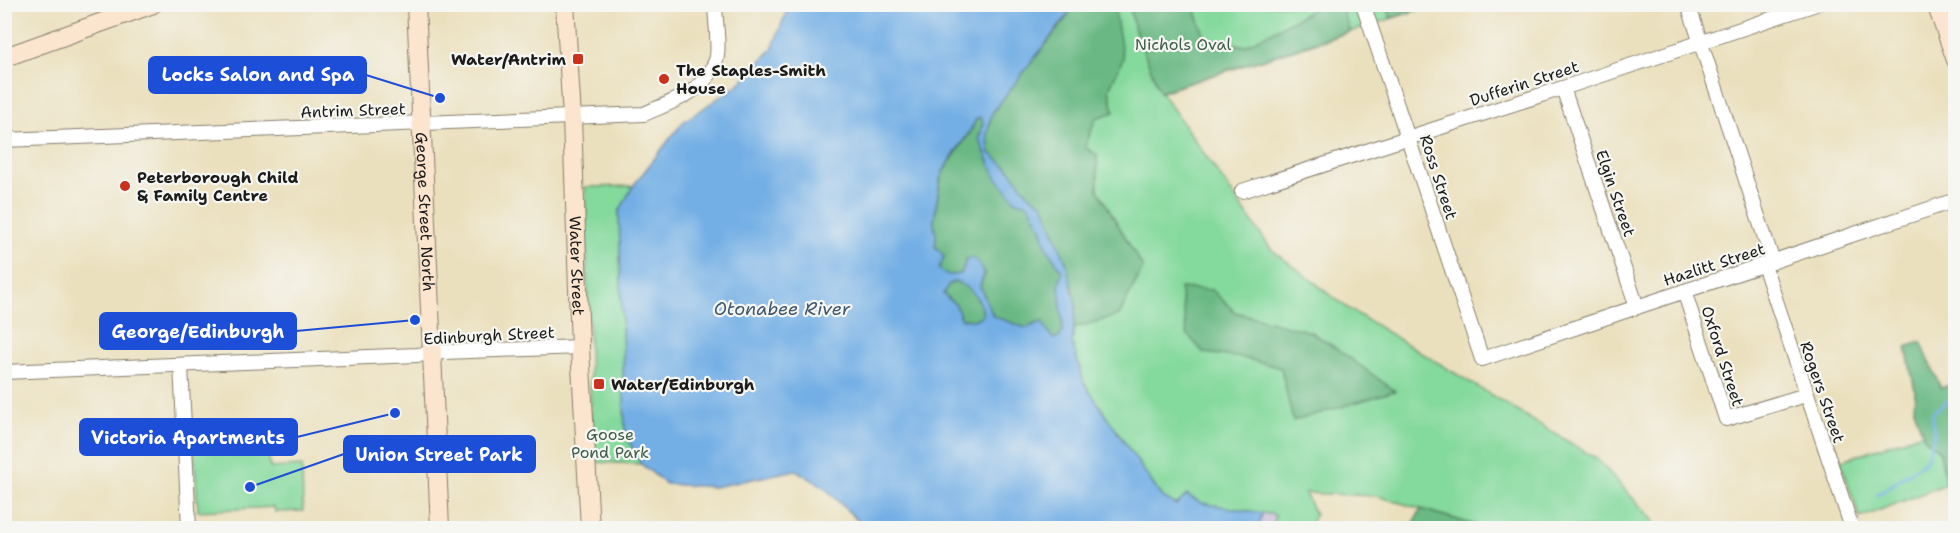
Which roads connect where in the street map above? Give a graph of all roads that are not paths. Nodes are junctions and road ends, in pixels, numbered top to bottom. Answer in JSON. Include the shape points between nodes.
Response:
{"nodes":[{"id":1,"x":153,"y":4,"type":"edge"},
{"id":2,"x":416,"y":4,"type":"edge"},
{"id":3,"x":565,"y":4,"type":"edge"},
{"id":4,"x":715,"y":4,"type":"edge"},
{"id":5,"x":1363,"y":4,"type":"edge"},
{"id":6,"x":1689,"y":4,"type":"edge"},
{"id":7,"x":1816,"y":4,"type":"edge"},
{"id":8,"x":1936,"y":4,"type":"edge"},
{"id":9,"x":1951,"y":32,"type":"edge"},
{"id":10,"x":1700,"y":43,"type":"junction"},
{"id":11,"x":7,"y":57,"type":"edge"},
{"id":12,"x":1956,"y":60,"type":"edge"},
{"id":13,"x":1563,"y":88,"type":"junction"},
{"id":14,"x":572,"y":118,"type":"junction"},
{"id":15,"x":420,"y":124,"type":"junction"},
{"id":16,"x":1408,"y":137,"type":"junction"},
{"id":17,"x":4,"y":140,"type":"edge"},
{"id":18,"x":1242,"y":191,"type":"dead end"},
{"id":19,"x":1956,"y":200,"type":"edge"},
{"id":20,"x":1768,"y":264,"type":"junction"},
{"id":21,"x":1684,"y":291,"type":"junction"},
{"id":22,"x":1637,"y":308,"type":"junction"},
{"id":23,"x":580,"y":346,"type":"junction"},
{"id":24,"x":432,"y":355,"type":"junction"},
{"id":25,"x":1482,"y":359,"type":"joint"},
{"id":26,"x":181,"y":364,"type":"junction"},
{"id":27,"x":4,"y":372,"type":"edge"},
{"id":28,"x":1806,"y":394,"type":"junction"},
{"id":29,"x":189,"y":528,"type":"edge"},
{"id":30,"x":440,"y":528,"type":"edge"},
{"id":31,"x":590,"y":528,"type":"edge"},
{"id":32,"x":1852,"y":528,"type":"edge"}],
"edges":[{"from":1,"to":11,"type":"main road"},
{"from":2,"to":15,"type":"main road","name":"George Street North"},
{"from":3,"to":14,"type":"main road","name":"Water Street"},
{"from":4,"to":14,"type":"street","name":"Antrim Street","via":[[717,59],[707,78],[686,96],[644,114]]},
{"from":5,"to":16,"type":"street","name":"Ross Street"},
{"from":6,"to":10,"type":"street","name":"Rogers Street"},
{"from":7,"to":10,"type":"street","name":"Dufferin Street"},
{"from":8,"to":9,"type":"main road"},
{"from":9,"to":12,"type":"main road"},
{"from":10,"to":13,"type":"street","name":"Dufferin Street"},
{"from":10,"to":20,"type":"street","name":"Rogers Street"},
{"from":13,"to":16,"type":"street","name":"Dufferin Street"},
{"from":13,"to":22,"type":"street","name":"Elgin Street"},
{"from":14,"to":15,"type":"street","name":"Antrim Street"},
{"from":14,"to":23,"type":"main road","name":"Water Street"},
{"from":15,"to":17,"type":"street","name":"Antrim Street"},
{"from":15,"to":24,"type":"main road","name":"George Street North"},
{"from":16,"to":18,"type":"street","name":"Dufferin Street"},
{"from":16,"to":25,"type":"street","name":"Ross Street"},
{"from":19,"to":20,"type":"street","name":"Hazlitt Street"},
{"from":20,"to":21,"type":"street","name":"Hazlitt Street"},
{"from":20,"to":28,"type":"street","name":"Rogers Street"},
{"from":21,"to":22,"type":"street","name":"Hazlitt Street"},
{"from":21,"to":28,"type":"street","name":"Oxford Street","via":[[1726,419]]},
{"from":22,"to":25,"type":"street","name":"Hazlitt Street"},
{"from":23,"to":24,"type":"street","name":"Edinburgh Street"},
{"from":23,"to":31,"type":"main road","name":"Water Street"},
{"from":24,"to":26,"type":"street","name":"Edinburgh Street"},
{"from":24,"to":30,"type":"main road","name":"George Street North"},
{"from":26,"to":27,"type":"street","name":"Edinburgh Street"},
{"from":26,"to":29,"type":"street"},
{"from":28,"to":32,"type":"street","name":"Rogers Street"}]}
